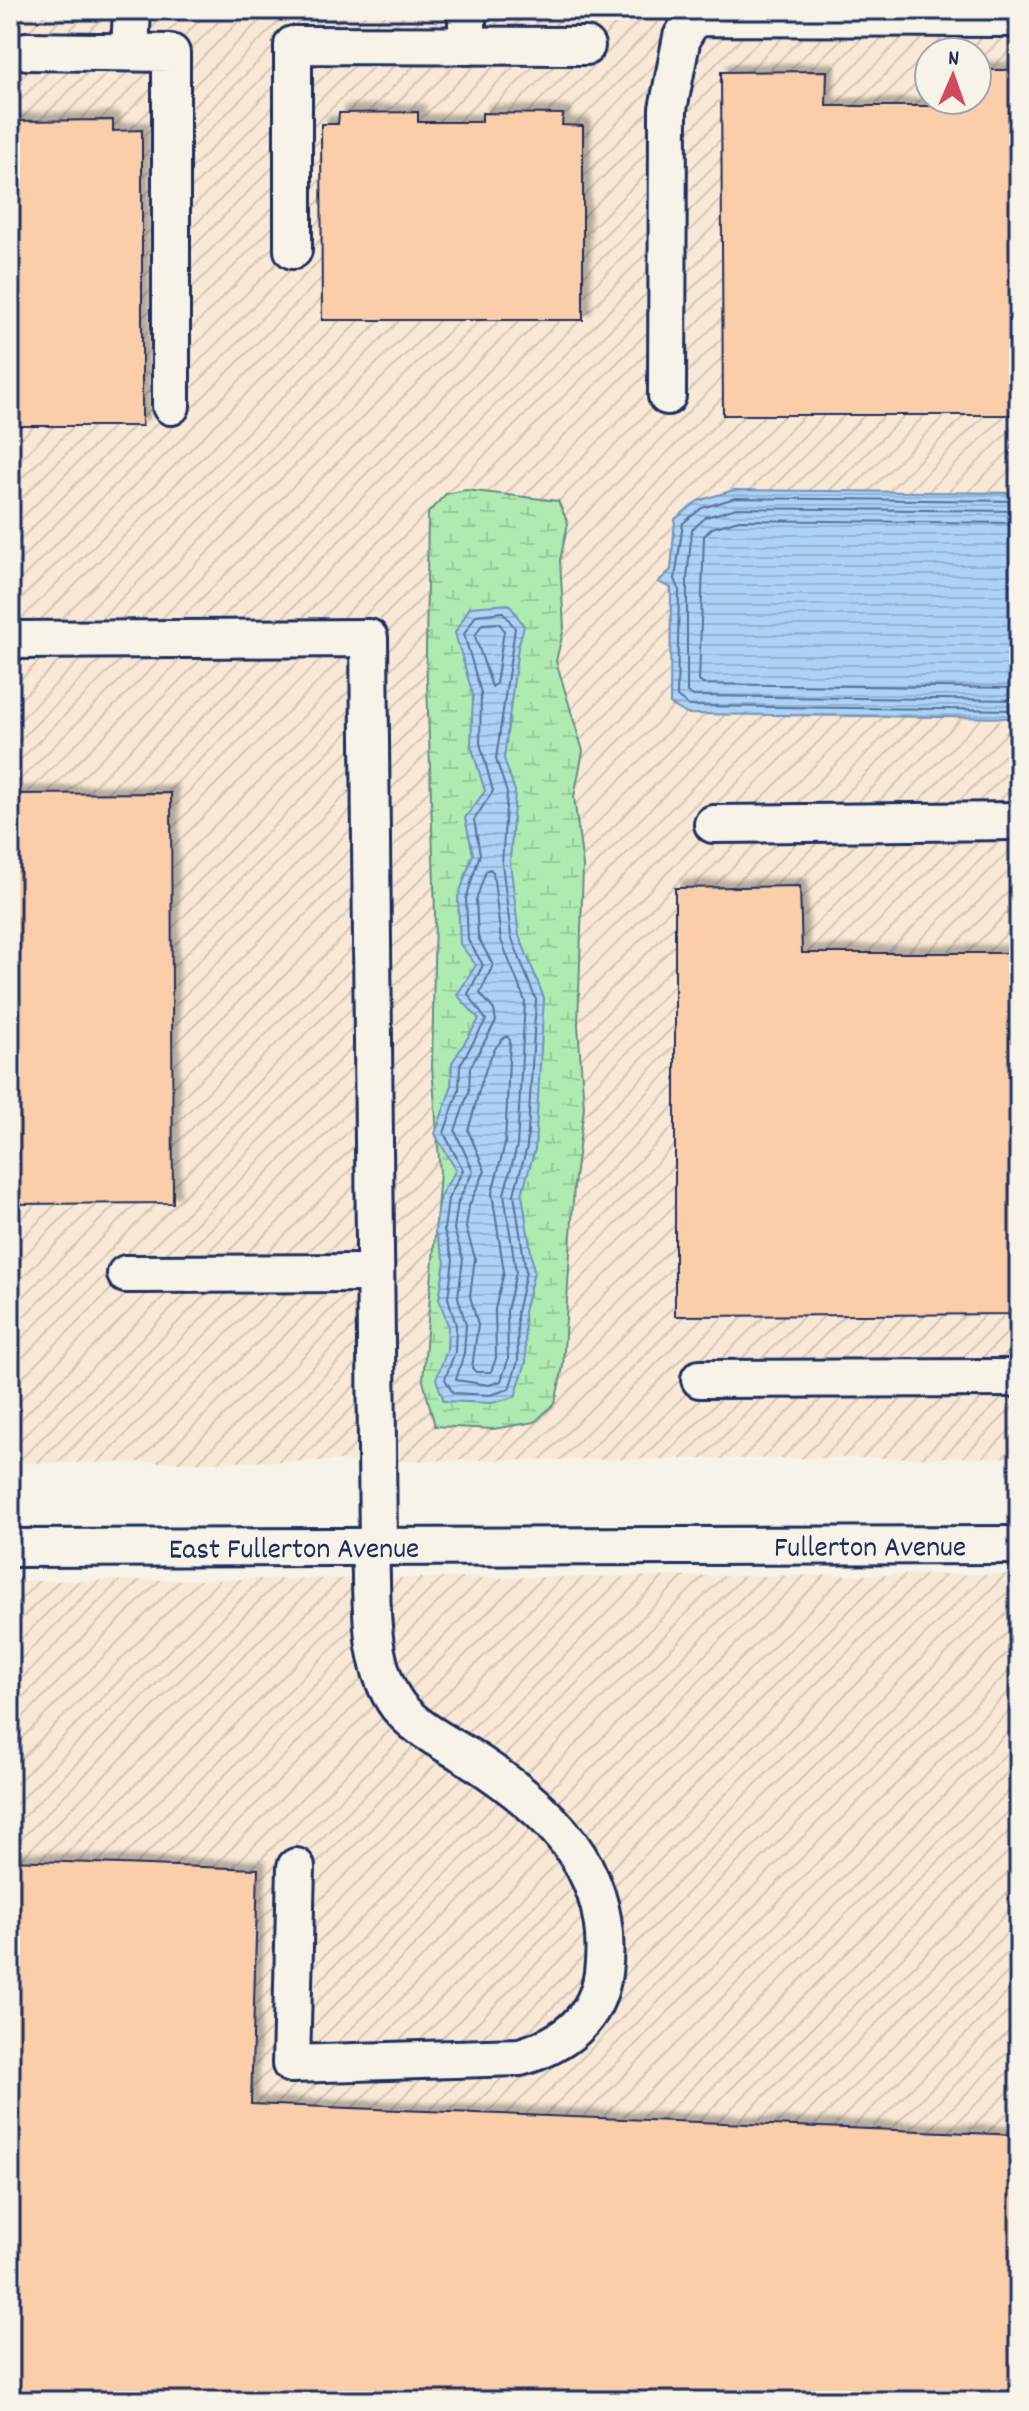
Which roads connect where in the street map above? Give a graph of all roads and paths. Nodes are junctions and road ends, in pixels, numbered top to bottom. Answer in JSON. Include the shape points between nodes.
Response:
{"nodes":[{"id":1,"x":132,"y":10,"type":"edge"},
{"id":2,"x":467,"y":10,"type":"edge"},
{"id":3,"x":706,"y":14,"type":"edge"},
{"id":4,"x":881,"y":14,"type":"edge"},
{"id":5,"x":1019,"y":18,"type":"edge"},
{"id":6,"x":467,"y":46,"type":"junction"},
{"id":7,"x":586,"y":46,"type":"dead end"},
{"id":8,"x":27,"y":51,"type":"dead end"},
{"id":9,"x":130,"y":51,"type":"junction"},
{"id":10,"x":293,"y":250,"type":"dead end"},
{"id":11,"x":667,"y":396,"type":"dead end"},
{"id":12,"x":171,"y":406,"type":"dead end"},
{"id":13,"x":10,"y":640,"type":"edge"},
{"id":14,"x":1019,"y":821,"type":"edge"},
{"id":15,"x":713,"y":824,"type":"dead end"},
{"id":16,"x":375,"y":1273,"type":"junction"},
{"id":17,"x":126,"y":1274,"type":"dead end"},
{"id":18,"x":1019,"y":1378,"type":"edge"},
{"id":19,"x":700,"y":1379,"type":"dead end"},
{"id":20,"x":1019,"y":1545,"type":"edge"},
{"id":21,"x":720,"y":1546,"type":"joint"},
{"id":22,"x":374,"y":1547,"type":"junction"},
{"id":23,"x":10,"y":1548,"type":"edge"},
{"id":24,"x":296,"y":1867,"type":"dead end"}],
"edges":[{"from":1,"to":9,"type":"street"},
{"from":2,"to":6,"type":"street"},
{"from":3,"to":4,"type":"street"},
{"from":3,"to":11,"type":"street","via":[[694,17],[682,37],[668,109]]},
{"from":4,"to":5,"type":"street"},
{"from":6,"to":7,"type":"street"},
{"from":6,"to":10,"type":"street","via":[[293,45]]},
{"from":8,"to":9,"type":"street"},
{"from":9,"to":12,"type":"street","via":[[171,53]]},
{"from":13,"to":16,"type":"street","via":[[369,638]]},
{"from":14,"to":15,"type":"street"},
{"from":16,"to":17,"type":"street"},
{"from":16,"to":22,"type":"street"},
{"from":18,"to":19,"type":"street"},
{"from":20,"to":21,"type":"street","name":"Fullerton Avenue"},
{"from":21,"to":22,"type":"street","name":"East Fullerton Avenue"},
{"from":22,"to":23,"type":"street","name":"East Fullerton Avenue"},
{"from":22,"to":24,"type":"street","via":[[377,1658],[385,1683],[399,1708],[420,1726],[527,1796],[581,1860],[599,1903],[605,1953],[600,1993],[579,2028],[547,2050],[520,2057],[291,2064]]}]}
